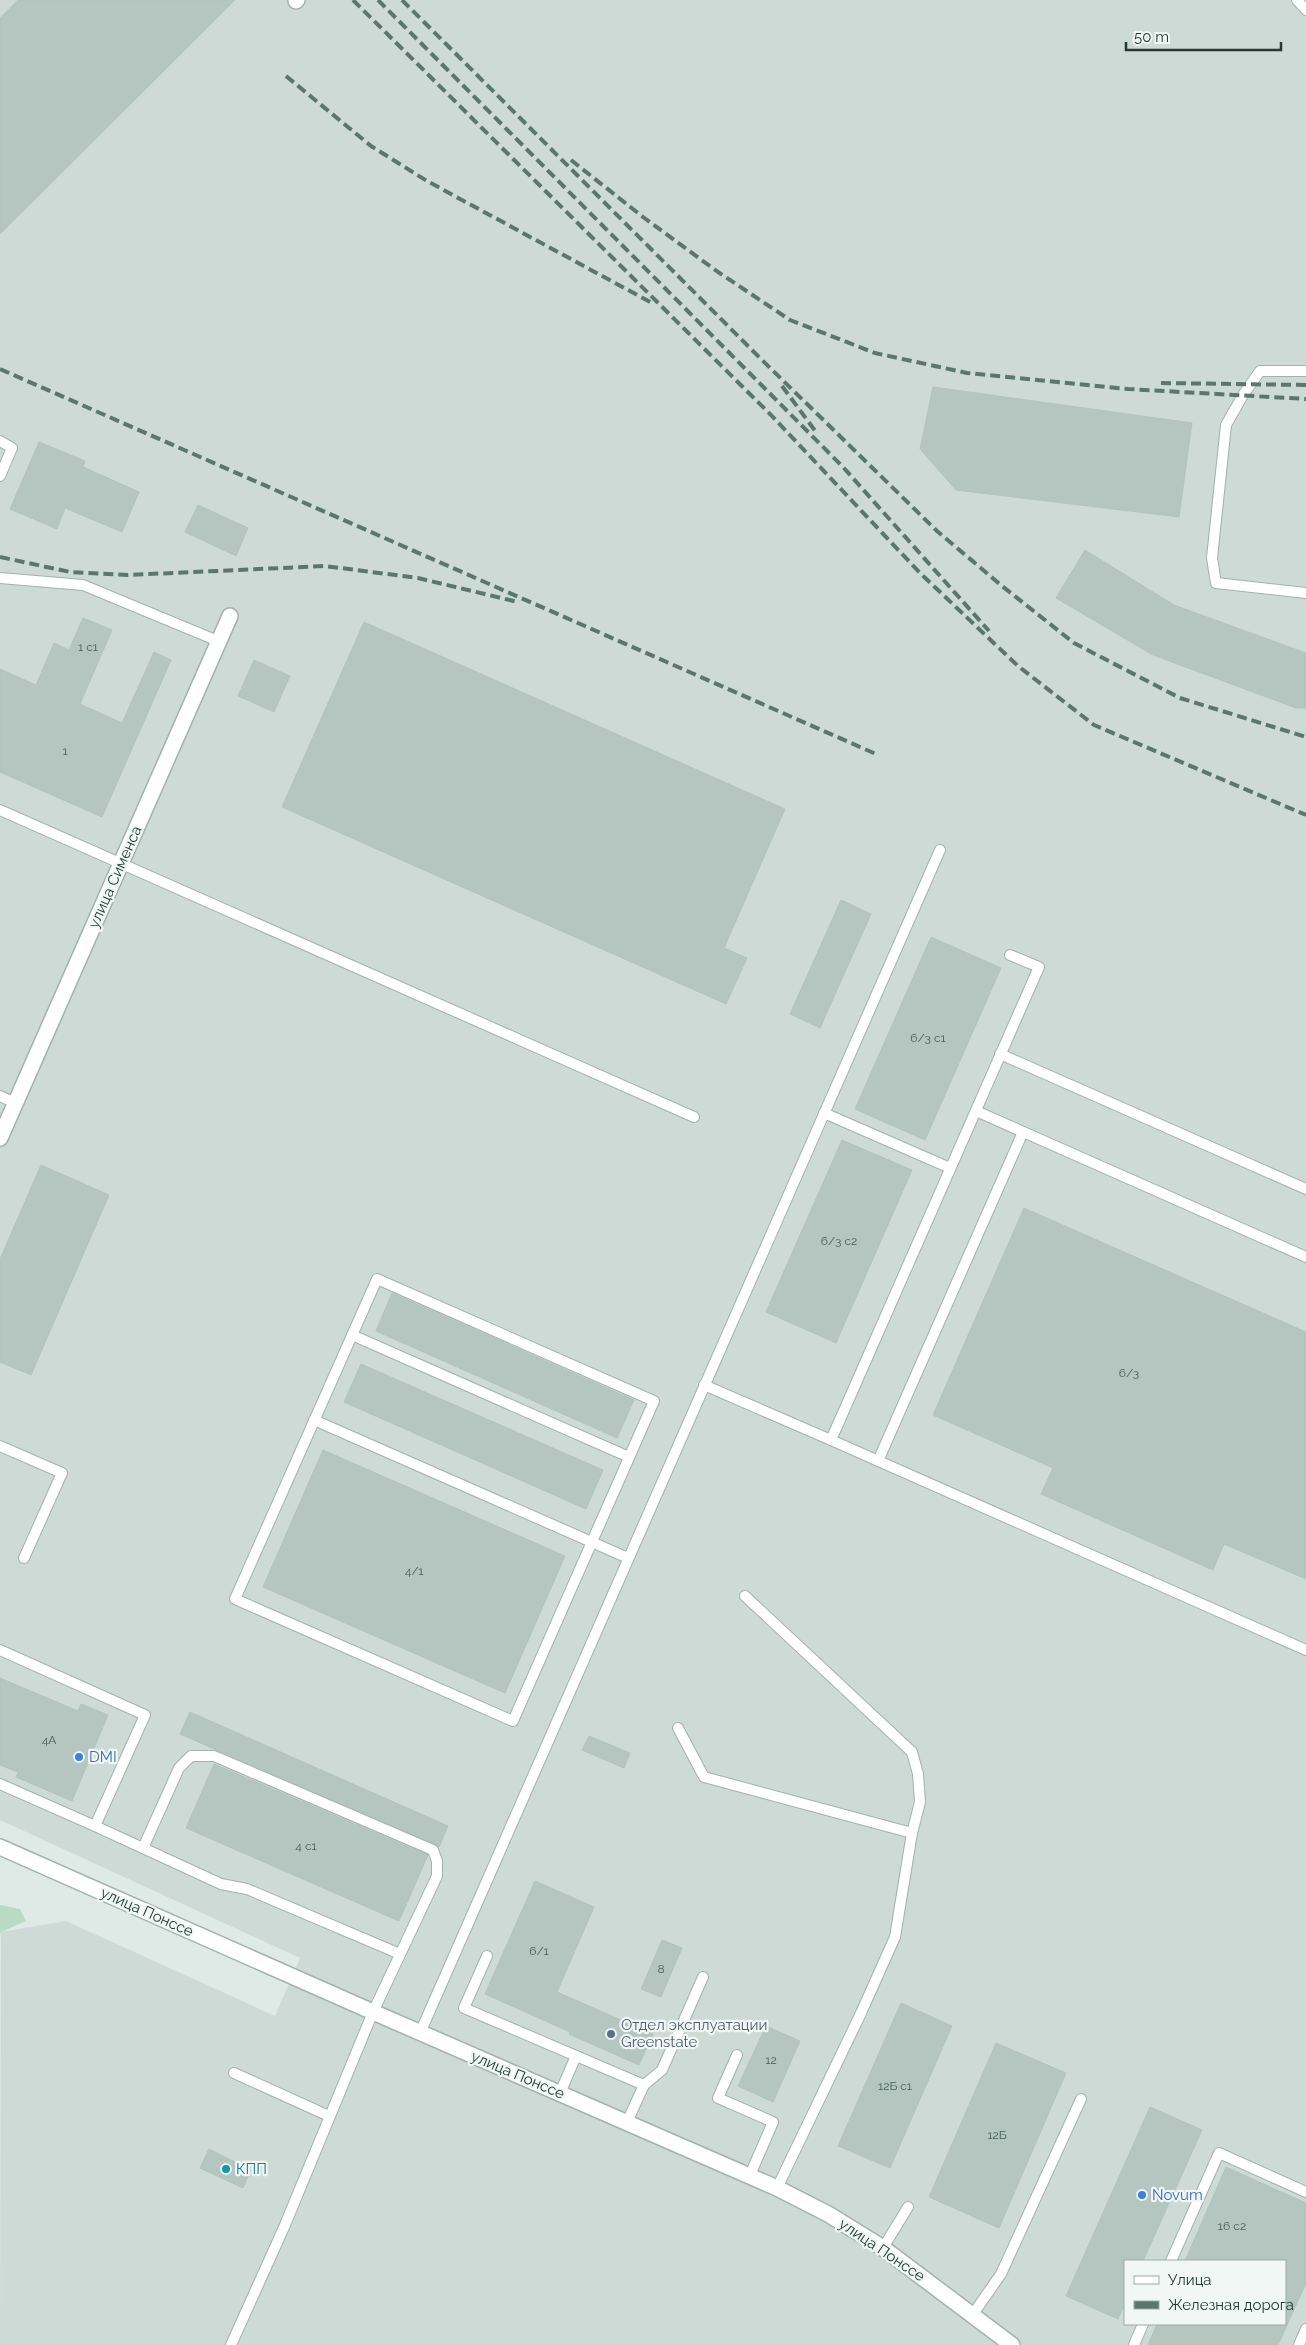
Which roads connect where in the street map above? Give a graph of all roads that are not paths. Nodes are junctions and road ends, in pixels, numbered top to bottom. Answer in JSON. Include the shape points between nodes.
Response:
{"nodes":[{"id":1,"x":1297,"y":0,"type":"edge"},
{"id":2,"x":1306,"y":10,"type":"edge"},
{"id":3,"x":1306,"y":371,"type":"edge"},
{"id":4,"x":0,"y":441,"type":"edge"},
{"id":5,"x":0,"y":476,"type":"edge"},
{"id":6,"x":0,"y":578,"type":"edge"},
{"id":7,"x":1306,"y":593,"type":"edge"},
{"id":8,"x":230,"y":616,"type":"dead end"},
{"id":9,"x":218,"y":642,"type":"junction"},
{"id":10,"x":0,"y":810,"type":"edge"},
{"id":11,"x":940,"y":850,"type":"dead end"},
{"id":12,"x":120,"y":864,"type":"junction"},
{"id":13,"x":1010,"y":955,"type":"dead end"},
{"id":14,"x":1000,"y":1054,"type":"junction"},
{"id":15,"x":0,"y":1096,"type":"edge"},
{"id":16,"x":15,"y":1103,"type":"junction"},
{"id":17,"x":976,"y":1111,"type":"junction"},
{"id":18,"x":824,"y":1113,"type":"junction"},
{"id":19,"x":694,"y":1117,"type":"dead end"},
{"id":20,"x":1023,"y":1132,"type":"junction"},
{"id":21,"x":0,"y":1138,"type":"edge"},
{"id":22,"x":950,"y":1168,"type":"junction"},
{"id":23,"x":1306,"y":1189,"type":"edge"},
{"id":24,"x":1306,"y":1257,"type":"edge"},
{"id":25,"x":352,"y":1335,"type":"junction"},
{"id":26,"x":704,"y":1385,"type":"junction"},
{"id":27,"x":314,"y":1420,"type":"junction"},
{"id":28,"x":831,"y":1440,"type":"junction"},
{"id":29,"x":0,"y":1446,"type":"edge"},
{"id":30,"x":629,"y":1457,"type":"junction"},
{"id":31,"x":878,"y":1461,"type":"junction"},
{"id":32,"x":592,"y":1542,"type":"junction"},
{"id":33,"x":24,"y":1558,"type":"dead end"},
{"id":34,"x":628,"y":1558,"type":"junction"},
{"id":35,"x":745,"y":1596,"type":"dead end"},
{"id":36,"x":0,"y":1650,"type":"edge"},
{"id":37,"x":1306,"y":1650,"type":"edge"},
{"id":38,"x":678,"y":1728,"type":"dead end"},
{"id":39,"x":0,"y":1784,"type":"edge"},
{"id":40,"x":95,"y":1826,"type":"junction"},
{"id":41,"x":912,"y":1833,"type":"junction"},
{"id":42,"x":0,"y":1847,"type":"edge"},
{"id":43,"x":143,"y":1848,"type":"junction"},
{"id":44,"x":400,"y":1954,"type":"junction"},
{"id":45,"x":487,"y":1956,"type":"dead end"},
{"id":46,"x":703,"y":1977,"type":"dead end"},
{"id":47,"x":373,"y":2012,"type":"junction"},
{"id":48,"x":420,"y":2032,"type":"junction"},
{"id":49,"x":737,"y":2055,"type":"dead end"},
{"id":50,"x":576,"y":2056,"type":"junction"},
{"id":51,"x":234,"y":2073,"type":"dead end"},
{"id":52,"x":644,"y":2085,"type":"junction"},
{"id":53,"x":560,"y":2094,"type":"junction"},
{"id":54,"x":1081,"y":2099,"type":"dead end"},
{"id":55,"x":329,"y":2116,"type":"junction"},
{"id":56,"x":628,"y":2122,"type":"junction"},
{"id":57,"x":750,"y":2175,"type":"junction"},
{"id":58,"x":778,"y":2188,"type":"junction"},
{"id":59,"x":1306,"y":2192,"type":"edge"},
{"id":60,"x":908,"y":2207,"type":"dead end"},
{"id":61,"x":883,"y":2248,"type":"junction"},
{"id":62,"x":1171,"y":2260,"type":"edge"},
{"id":63,"x":973,"y":2314,"type":"junction"},
{"id":64,"x":1143,"y":2325,"type":"edge"},
{"id":65,"x":1306,"y":2328,"type":"edge"},
{"id":66,"x":231,"y":2345,"type":"edge"},
{"id":67,"x":1012,"y":2345,"type":"edge"},
{"id":68,"x":1134,"y":2345,"type":"edge"},
{"id":69,"x":1299,"y":2345,"type":"edge"}],
"edges":[{"from":1,"to":2,"type":"lane"},
{"from":3,"to":7,"type":"lane","via":[[1260,371],[1226,425],[1212,558],[1216,583]]},
{"from":4,"to":5,"type":"lane","via":[[12,448]]},
{"from":6,"to":9,"type":"lane","via":[[83,585]]},
{"from":8,"to":9,"type":"street","name":"улица Сименса"},
{"from":9,"to":12,"type":"street","name":"улица Сименса"},
{"from":10,"to":12,"type":"lane"},
{"from":11,"to":18,"type":"lane"},
{"from":12,"to":16,"type":"street","name":"улица Сименса"},
{"from":12,"to":19,"type":"lane"},
{"from":13,"to":14,"type":"lane","via":[[1039,967]]},
{"from":14,"to":17,"type":"lane"},
{"from":14,"to":23,"type":"lane"},
{"from":15,"to":16,"type":"lane"},
{"from":16,"to":21,"type":"street","name":"улица Сименса"},
{"from":17,"to":20,"type":"lane"},
{"from":17,"to":22,"type":"lane"},
{"from":18,"to":22,"type":"lane"},
{"from":18,"to":26,"type":"lane"},
{"from":20,"to":24,"type":"lane"},
{"from":20,"to":31,"type":"lane"},
{"from":22,"to":28,"type":"lane"},
{"from":25,"to":27,"type":"lane"},
{"from":25,"to":30,"type":"lane"},
{"from":25,"to":30,"type":"lane","via":[[377,1279],[600,1377],[654,1401]]},
{"from":26,"to":28,"type":"lane"},
{"from":26,"to":34,"type":"lane"},
{"from":27,"to":32,"type":"lane"},
{"from":27,"to":32,"type":"lane","via":[[236,1599],[513,1721]]},
{"from":28,"to":31,"type":"lane"},
{"from":29,"to":33,"type":"lane","via":[[62,1473]]},
{"from":30,"to":32,"type":"lane"},
{"from":31,"to":37,"type":"lane"},
{"from":32,"to":34,"type":"lane"},
{"from":34,"to":48,"type":"lane"},
{"from":35,"to":41,"type":"lane","via":[[912,1752],[920,1802]]},
{"from":36,"to":40,"type":"lane","via":[[145,1714]]},
{"from":38,"to":41,"type":"lane","via":[[704,1777]]},
{"from":39,"to":40,"type":"lane"},
{"from":40,"to":43,"type":"lane"},
{"from":41,"to":58,"type":"lane","via":[[895,1937]]},
{"from":42,"to":47,"type":"street","name":"улица Понссе"},
{"from":43,"to":44,"type":"lane","via":[[221,1884],[247,1889]]},
{"from":43,"to":44,"type":"lane","via":[[179,1768],[191,1756],[214,1756],[433,1850],[438,1861],[436,1876]]},
{"from":44,"to":47,"type":"lane"},
{"from":45,"to":50,"type":"lane","via":[[464,2008]]},
{"from":46,"to":52,"type":"lane","via":[[662,2070]]},
{"from":47,"to":48,"type":"street","name":"улица Понссе"},
{"from":47,"to":55,"type":"lane"},
{"from":48,"to":53,"type":"street","name":"улица Понссе"},
{"from":49,"to":57,"type":"lane","via":[[718,2098],[773,2122]]},
{"from":50,"to":52,"type":"lane"},
{"from":50,"to":53,"type":"lane"},
{"from":51,"to":55,"type":"lane"},
{"from":52,"to":56,"type":"lane"},
{"from":53,"to":56,"type":"street","name":"улица Понссе"},
{"from":54,"to":63,"type":"lane","via":[[1002,2274]]},
{"from":55,"to":66,"type":"lane"},
{"from":56,"to":57,"type":"street","name":"улица Понссе"},
{"from":57,"to":58,"type":"street","name":"улица Понссе"},
{"from":58,"to":61,"type":"street","name":"улица Понссе"},
{"from":59,"to":62,"type":"lane","via":[[1219,2153]]},
{"from":60,"to":61,"type":"lane"},
{"from":61,"to":63,"type":"street","name":"улица Понссе"},
{"from":63,"to":67,"type":"street","name":"улица Понссе"},
{"from":64,"to":68,"type":"lane"},
{"from":65,"to":69,"type":"lane"}]}
